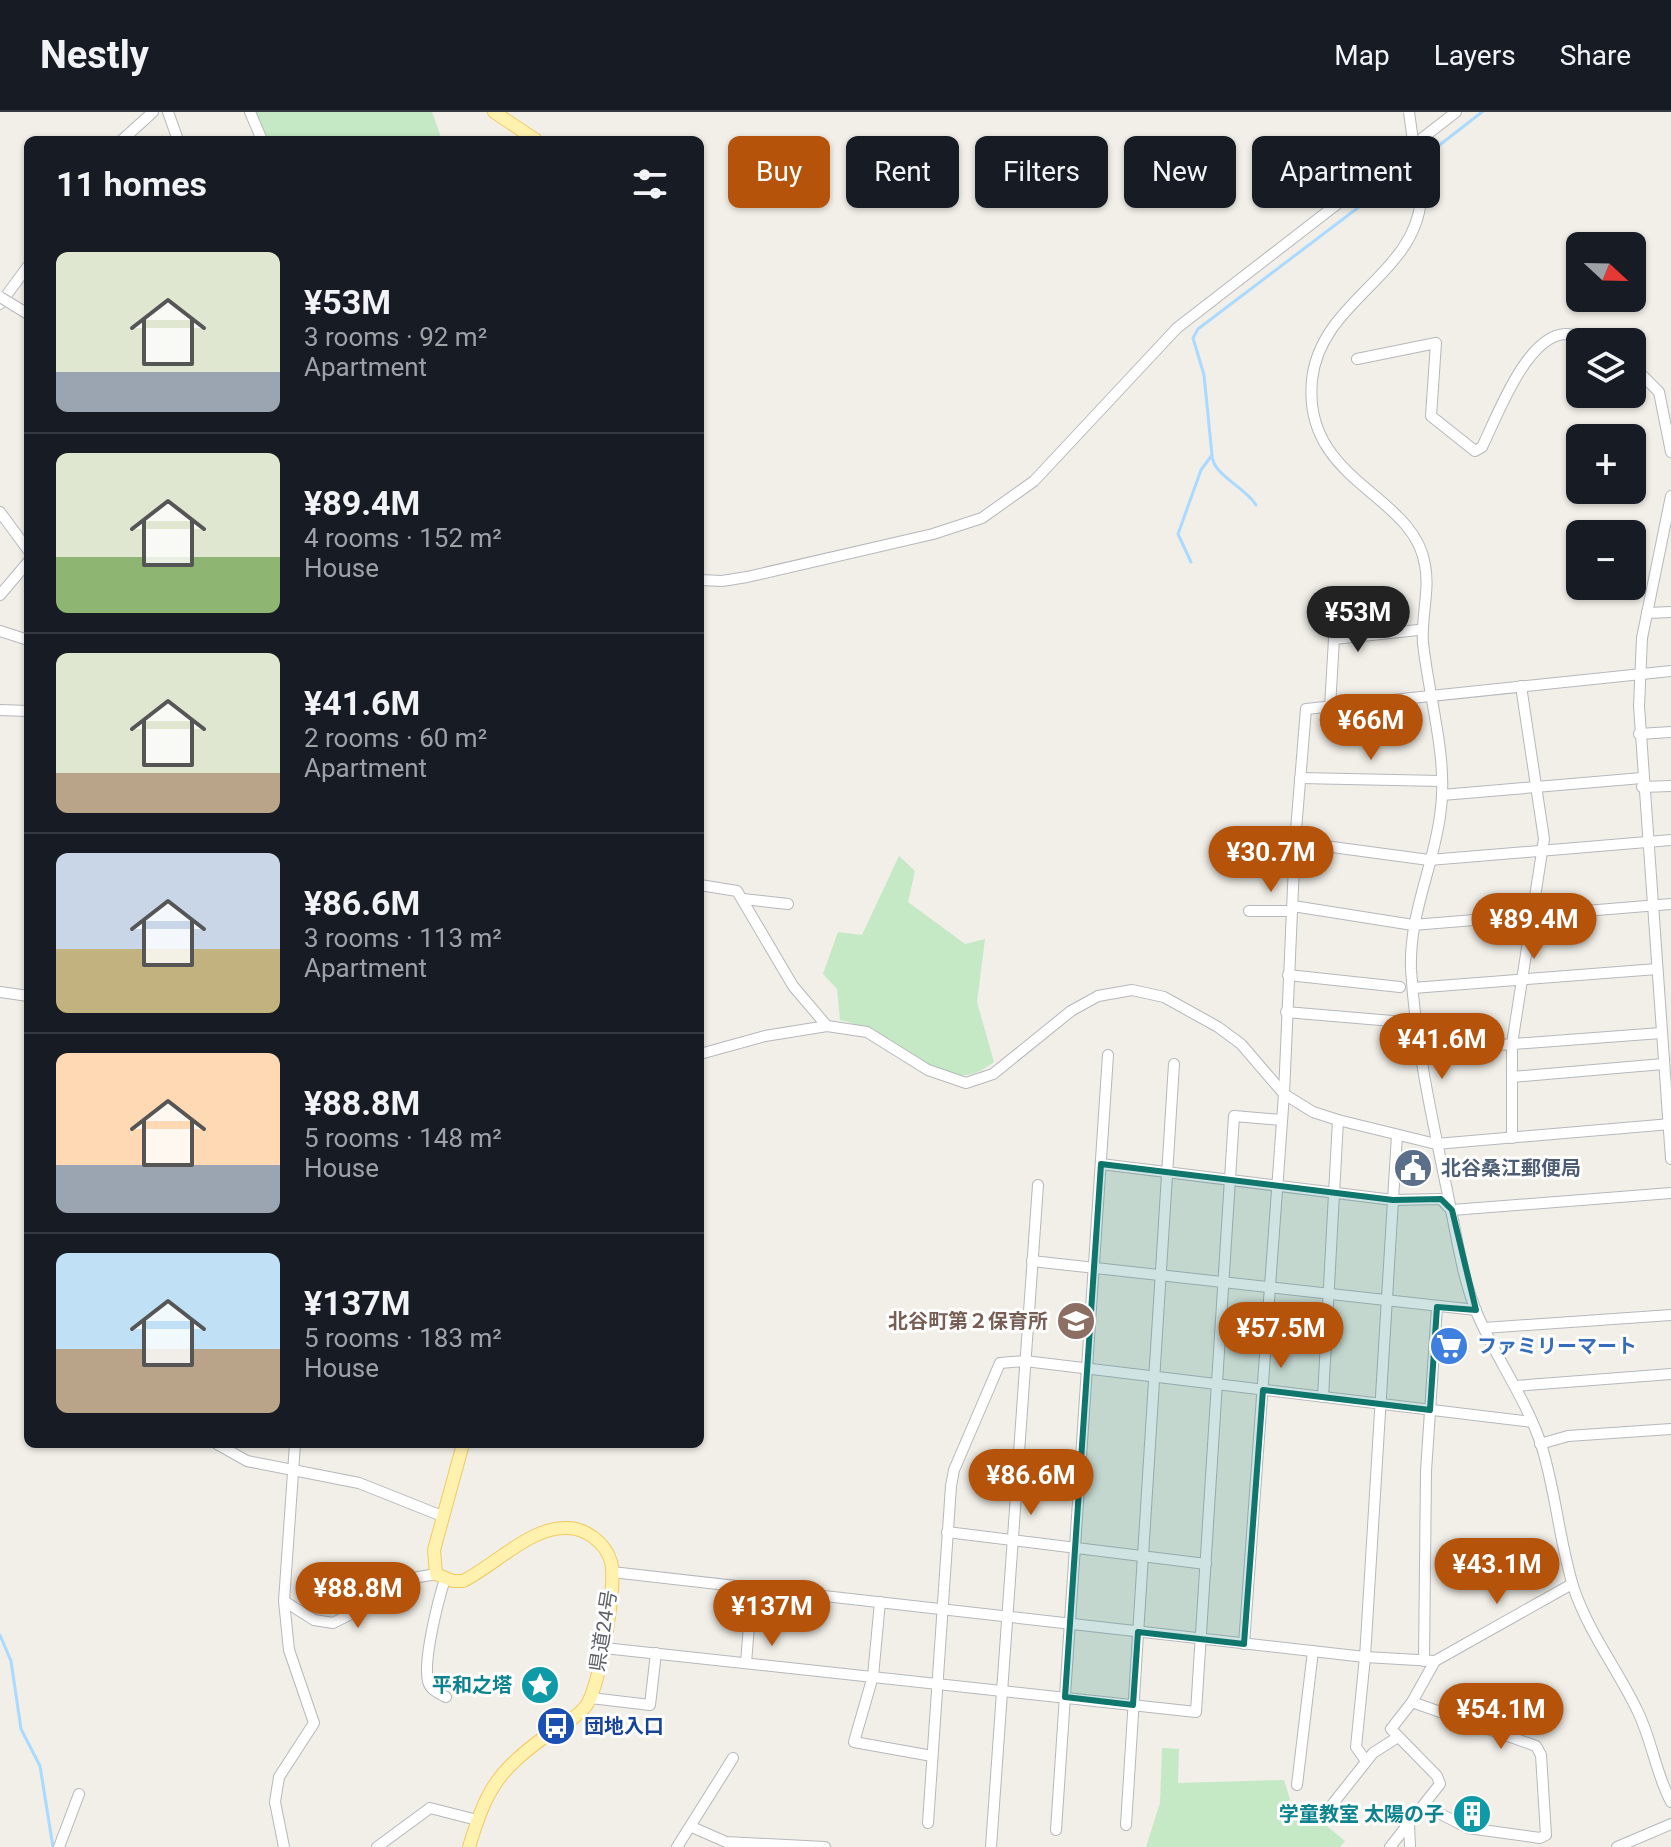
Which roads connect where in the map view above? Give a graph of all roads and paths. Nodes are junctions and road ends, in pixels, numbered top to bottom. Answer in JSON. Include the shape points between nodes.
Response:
{"nodes":[{"id":1,"x":153,"y":112,"type":"edge"},
{"id":2,"x":168,"y":112,"type":"edge"},
{"id":3,"x":250,"y":112,"type":"edge"},
{"id":4,"x":494,"y":112,"type":"edge"},
{"id":5,"x":1409,"y":112,"type":"edge"},
{"id":6,"x":1456,"y":112,"type":"edge"},
{"id":7,"x":126,"y":136,"type":"edge"},
{"id":8,"x":177,"y":136,"type":"edge"},
{"id":9,"x":260,"y":136,"type":"edge"},
{"id":10,"x":530,"y":136,"type":"edge"},
{"id":11,"x":24,"y":271,"type":"edge"},
{"id":12,"x":0,"y":297,"type":"edge"},
{"id":13,"x":0,"y":304,"type":"edge"},
{"id":14,"x":24,"y":312,"type":"edge"},
{"id":15,"x":1566,"y":335,"type":"edge"},
{"id":16,"x":1357,"y":359,"type":"dead end"},
{"id":17,"x":1646,"y":379,"type":"edge"},
{"id":18,"x":1671,"y":386,"type":"edge"},
{"id":19,"x":1659,"y":392,"type":"junction"},
{"id":20,"x":1671,"y":452,"type":"edge"},
{"id":21,"x":1671,"y":496,"type":"edge"},
{"id":22,"x":0,"y":512,"type":"edge"},
{"id":23,"x":24,"y":545,"type":"edge"},
{"id":24,"x":24,"y":567,"type":"edge"},
{"id":25,"x":704,"y":580,"type":"edge"},
{"id":26,"x":0,"y":595,"type":"edge"},
{"id":27,"x":1671,"y":612,"type":"edge"},
{"id":28,"x":1647,"y":613,"type":"junction"},
{"id":29,"x":1418,"y":630,"type":"dead end"},
{"id":30,"x":0,"y":631,"type":"edge"},
{"id":31,"x":24,"y":639,"type":"edge"},
{"id":32,"x":1671,"y":671,"type":"edge"},
{"id":33,"x":1641,"y":674,"type":"junction"},
{"id":34,"x":1521,"y":686,"type":"junction"},
{"id":35,"x":1430,"y":695,"type":"junction"},
{"id":36,"x":1330,"y":707,"type":"junction"},
{"id":37,"x":0,"y":710,"type":"edge"},
{"id":38,"x":24,"y":711,"type":"edge"},
{"id":39,"x":1671,"y":732,"type":"edge"},
{"id":40,"x":1639,"y":734,"type":"junction"},
{"id":41,"x":1300,"y":778,"type":"junction"},
{"id":42,"x":1441,"y":781,"type":"junction"},
{"id":43,"x":1642,"y":783,"type":"junction"},
{"id":44,"x":1671,"y":786,"type":"edge"},
{"id":45,"x":1537,"y":787,"type":"junction"},
{"id":46,"x":1442,"y":795,"type":"junction"},
{"id":47,"x":1671,"y":840,"type":"edge"},
{"id":48,"x":1295,"y":842,"type":"junction"},
{"id":49,"x":1646,"y":842,"type":"junction"},
{"id":50,"x":1542,"y":851,"type":"junction"},
{"id":51,"x":1429,"y":860,"type":"junction"},
{"id":52,"x":704,"y":885,"type":"edge"},
{"id":53,"x":743,"y":899,"type":"junction"},
{"id":54,"x":788,"y":904,"type":"dead end"},
{"id":55,"x":1671,"y":904,"type":"edge"},
{"id":56,"x":1652,"y":905,"type":"junction"},
{"id":57,"x":1292,"y":908,"type":"junction"},
{"id":58,"x":1249,"y":911,"type":"dead end"},
{"id":59,"x":1533,"y":915,"type":"junction"},
{"id":60,"x":1413,"y":925,"type":"junction"},
{"id":61,"x":1657,"y":969,"type":"junction"},
{"id":62,"x":1288,"y":975,"type":"junction"},
{"id":63,"x":1521,"y":979,"type":"junction"},
{"id":64,"x":1400,"y":987,"type":"dead end"},
{"id":65,"x":1413,"y":988,"type":"junction"},
{"id":66,"x":0,"y":992,"type":"edge"},
{"id":67,"x":24,"y":995,"type":"edge"},
{"id":68,"x":1286,"y":1012,"type":"junction"},
{"id":69,"x":1416,"y":1023,"type":"junction"},
{"id":70,"x":822,"y":1026,"type":"junction"},
{"id":71,"x":1661,"y":1033,"type":"junction"},
{"id":72,"x":1512,"y":1044,"type":"junction"},
{"id":73,"x":1420,"y":1051,"type":"junction"},
{"id":74,"x":704,"y":1053,"type":"edge"},
{"id":75,"x":1108,"y":1055,"type":"dead end"},
{"id":76,"x":1174,"y":1064,"type":"dead end"},
{"id":77,"x":1663,"y":1064,"type":"junction"},
{"id":78,"x":1512,"y":1077,"type":"junction"},
{"id":79,"x":1284,"y":1094,"type":"junction"},
{"id":80,"x":1282,"y":1120,"type":"junction"},
{"id":81,"x":1338,"y":1120,"type":"junction"},
{"id":82,"x":1670,"y":1124,"type":"edge"},
{"id":83,"x":1397,"y":1135,"type":"junction"},
{"id":84,"x":1512,"y":1138,"type":"junction"},
{"id":85,"x":1436,"y":1144,"type":"junction"},
{"id":86,"x":1671,"y":1159,"type":"edge"},
{"id":87,"x":1101,"y":1164,"type":"junction"},
{"id":88,"x":1167,"y":1171,"type":"junction"},
{"id":89,"x":1230,"y":1178,"type":"junction"},
{"id":90,"x":1278,"y":1183,"type":"junction"},
{"id":91,"x":1038,"y":1185,"type":"dead end"},
{"id":92,"x":1335,"y":1191,"type":"junction"},
{"id":93,"x":1671,"y":1193,"type":"edge"},
{"id":94,"x":1393,"y":1200,"type":"junction"},
{"id":95,"x":1452,"y":1210,"type":"junction"},
{"id":96,"x":1032,"y":1261,"type":"junction"},
{"id":97,"x":1094,"y":1268,"type":"junction"},
{"id":98,"x":1160,"y":1276,"type":"junction"},
{"id":99,"x":1224,"y":1283,"type":"junction"},
{"id":100,"x":1270,"y":1288,"type":"junction"},
{"id":101,"x":1327,"y":1295,"type":"junction"},
{"id":102,"x":1387,"y":1302,"type":"junction"},
{"id":103,"x":1437,"y":1307,"type":"junction"},
{"id":104,"x":1476,"y":1310,"type":"junction"},
{"id":105,"x":1671,"y":1315,"type":"edge"},
{"id":106,"x":1484,"y":1328,"type":"junction"},
{"id":107,"x":1025,"y":1361,"type":"junction"},
{"id":108,"x":1087,"y":1368,"type":"junction"},
{"id":109,"x":1671,"y":1374,"type":"edge"},
{"id":110,"x":1154,"y":1377,"type":"junction"},
{"id":111,"x":1217,"y":1384,"type":"junction"},
{"id":112,"x":1515,"y":1386,"type":"junction"},
{"id":113,"x":1263,"y":1390,"type":"junction"},
{"id":114,"x":1323,"y":1397,"type":"junction"},
{"id":115,"x":1381,"y":1404,"type":"junction"},
{"id":116,"x":1430,"y":1410,"type":"junction"},
{"id":117,"x":1532,"y":1422,"type":"junction"},
{"id":118,"x":1671,"y":1429,"type":"edge"},
{"id":119,"x":1540,"y":1444,"type":"junction"},
{"id":120,"x":224,"y":1448,"type":"edge"},
{"id":121,"x":294,"y":1448,"type":"edge"},
{"id":122,"x":462,"y":1448,"type":"edge"},
{"id":123,"x":290,"y":1472,"type":"junction"},
{"id":124,"x":442,"y":1516,"type":"junction"},
{"id":125,"x":947,"y":1532,"type":"junction"},
{"id":126,"x":1012,"y":1540,"type":"junction"},
{"id":127,"x":1075,"y":1548,"type":"junction"},
{"id":128,"x":1143,"y":1557,"type":"junction"},
{"id":129,"x":1206,"y":1564,"type":"junction"},
{"id":130,"x":612,"y":1572,"type":"junction"},
{"id":131,"x":441,"y":1577,"type":"junction"},
{"id":132,"x":1572,"y":1584,"type":"junction"},
{"id":133,"x":752,"y":1588,"type":"junction"},
{"id":134,"x":284,"y":1601,"type":"junction"},
{"id":135,"x":880,"y":1602,"type":"junction"},
{"id":136,"x":942,"y":1609,"type":"junction"},
{"id":137,"x":1007,"y":1616,"type":"junction"},
{"id":138,"x":1070,"y":1624,"type":"junction"},
{"id":139,"x":1138,"y":1632,"type":"junction"},
{"id":140,"x":1201,"y":1639,"type":"junction"},
{"id":141,"x":1244,"y":1644,"type":"junction"},
{"id":142,"x":604,"y":1648,"type":"junction"},
{"id":143,"x":1313,"y":1651,"type":"junction"},
{"id":144,"x":656,"y":1653,"type":"junction"},
{"id":145,"x":1365,"y":1657,"type":"junction"},
{"id":146,"x":1429,"y":1661,"type":"junction"},
{"id":147,"x":746,"y":1663,"type":"junction"},
{"id":148,"x":873,"y":1676,"type":"junction"},
{"id":149,"x":937,"y":1683,"type":"junction"},
{"id":150,"x":1002,"y":1690,"type":"junction"},
{"id":151,"x":446,"y":1697,"type":"dead end"},
{"id":152,"x":1065,"y":1697,"type":"junction"},
{"id":153,"x":591,"y":1698,"type":"junction"},
{"id":154,"x":1412,"y":1702,"type":"junction"},
{"id":155,"x":1133,"y":1705,"type":"junction"},
{"id":156,"x":1398,"y":1737,"type":"junction"},
{"id":157,"x":932,"y":1756,"type":"junction"},
{"id":158,"x":733,"y":1758,"type":"dead end"},
{"id":159,"x":1366,"y":1761,"type":"junction"},
{"id":160,"x":1297,"y":1785,"type":"dead end"},
{"id":161,"x":79,"y":1794,"type":"dead end"},
{"id":162,"x":1671,"y":1802,"type":"edge"},
{"id":163,"x":1331,"y":1806,"type":"dead end"},
{"id":164,"x":1425,"y":1806,"type":"junction"},
{"id":165,"x":477,"y":1820,"type":"junction"},
{"id":166,"x":928,"y":1823,"type":"dead end"},
{"id":167,"x":1409,"y":1824,"type":"junction"},
{"id":168,"x":1671,"y":1824,"type":"edge"},
{"id":169,"x":1126,"y":1825,"type":"dead end"},
{"id":170,"x":692,"y":1827,"type":"junction"},
{"id":171,"x":1056,"y":1830,"type":"dead end"},
{"id":172,"x":59,"y":1847,"type":"edge"},
{"id":173,"x":284,"y":1847,"type":"edge"},
{"id":174,"x":377,"y":1847,"type":"edge"},
{"id":175,"x":469,"y":1847,"type":"edge"},
{"id":176,"x":677,"y":1847,"type":"edge"},
{"id":177,"x":823,"y":1847,"type":"edge"},
{"id":178,"x":991,"y":1847,"type":"edge"},
{"id":179,"x":1390,"y":1847,"type":"edge"},
{"id":180,"x":1410,"y":1847,"type":"edge"},
{"id":181,"x":1617,"y":1847,"type":"edge"}],
"edges":[{"from":1,"to":7,"type":"street"},
{"from":2,"to":8,"type":"street"},
{"from":3,"to":9,"type":"street"},
{"from":4,"to":10,"type":"main road"},
{"from":5,"to":35,"type":"street","bridge":true,"via":[[1421,199],[1413,237],[1345,310],[1319,350],[1312,382],[1314,415],[1327,446],[1345,471],[1418,542],[1426,566],[1423,631]]},
{"from":6,"to":25,"type":"street","via":[[1177,328],[1034,481],[1007,503],[982,518],[933,534],[747,577]]},
{"from":11,"to":13,"type":"street"},
{"from":12,"to":14,"type":"street","bridge":true},
{"from":15,"to":16,"type":"street","via":[[1535,351],[1475,451],[1431,416],[1436,343]]},
{"from":17,"to":19,"type":"street"},
{"from":18,"to":19,"type":"street"},
{"from":19,"to":20,"type":"street"},
{"from":21,"to":28,"type":"street"},
{"from":22,"to":23,"type":"street"},
{"from":24,"to":26,"type":"street"},
{"from":27,"to":28,"type":"street"},
{"from":28,"to":33,"type":"street"},
{"from":29,"to":36,"type":"street","via":[[1334,639]]},
{"from":30,"to":31,"type":"street"},
{"from":32,"to":33,"type":"street"},
{"from":33,"to":34,"type":"street"},
{"from":33,"to":40,"type":"street"},
{"from":34,"to":35,"type":"street"},
{"from":34,"to":45,"type":"street"},
{"from":35,"to":36,"type":"street"},
{"from":35,"to":42,"type":"street"},
{"from":36,"to":41,"type":"street","via":[[1306,709]]},
{"from":37,"to":38,"type":"street"},
{"from":39,"to":40,"type":"street"},
{"from":40,"to":43,"type":"street"},
{"from":41,"to":42,"type":"street"},
{"from":41,"to":48,"type":"street"},
{"from":42,"to":46,"type":"street"},
{"from":43,"to":44,"type":"street"},
{"from":43,"to":45,"type":"street"},
{"from":43,"to":49,"type":"street"},
{"from":45,"to":46,"type":"street"},
{"from":45,"to":50,"type":"street"},
{"from":46,"to":51,"type":"street"},
{"from":47,"to":49,"type":"street"},
{"from":48,"to":51,"type":"street"},
{"from":48,"to":57,"type":"street"},
{"from":49,"to":50,"type":"street"},
{"from":49,"to":56,"type":"street"},
{"from":50,"to":51,"type":"street"},
{"from":50,"to":59,"type":"street"},
{"from":51,"to":60,"type":"street"},
{"from":52,"to":53,"type":"street","via":[[723,886]]},
{"from":53,"to":54,"type":"street"},
{"from":53,"to":70,"type":"street"},
{"from":55,"to":56,"type":"street"},
{"from":56,"to":59,"type":"street"},
{"from":56,"to":61,"type":"street"},
{"from":57,"to":58,"type":"street"},
{"from":57,"to":60,"type":"street"},
{"from":57,"to":62,"type":"street"},
{"from":59,"to":60,"type":"street"},
{"from":59,"to":63,"type":"street"},
{"from":60,"to":65,"type":"street"},
{"from":61,"to":63,"type":"street"},
{"from":61,"to":71,"type":"street"},
{"from":62,"to":64,"type":"street"},
{"from":62,"to":68,"type":"street"},
{"from":63,"to":65,"type":"street"},
{"from":63,"to":72,"type":"street"},
{"from":65,"to":69,"type":"street"},
{"from":66,"to":67,"type":"street"},
{"from":68,"to":69,"type":"street"},
{"from":68,"to":79,"type":"street"},
{"from":69,"to":73,"type":"street"},
{"from":70,"to":74,"type":"street"},
{"from":70,"to":79,"type":"street","via":[[867,1032],[928,1070],[966,1083],[993,1074],[1071,1011],[1098,996],[1149,991],[1241,1044]]},
{"from":71,"to":72,"type":"street"},
{"from":71,"to":77,"type":"street"},
{"from":72,"to":73,"type":"street"},
{"from":72,"to":78,"type":"street"},
{"from":73,"to":85,"type":"street"},
{"from":75,"to":87,"type":"street"},
{"from":76,"to":88,"type":"street"},
{"from":77,"to":78,"type":"street"},
{"from":77,"to":82,"type":"street"},
{"from":78,"to":84,"type":"street"},
{"from":79,"to":80,"type":"street"},
{"from":79,"to":81,"type":"street"},
{"from":80,"to":89,"type":"street","via":[[1234,1116]]},
{"from":80,"to":90,"type":"street"},
{"from":81,"to":83,"type":"street"},
{"from":81,"to":92,"type":"street"},
{"from":82,"to":84,"type":"street"},
{"from":82,"to":86,"type":"street"},
{"from":83,"to":85,"type":"street"},
{"from":83,"to":94,"type":"street"},
{"from":84,"to":85,"type":"street"},
{"from":85,"to":95,"type":"street"},
{"from":87,"to":88,"type":"street"},
{"from":87,"to":97,"type":"street"},
{"from":88,"to":89,"type":"street"},
{"from":88,"to":98,"type":"street"},
{"from":89,"to":90,"type":"street"},
{"from":89,"to":99,"type":"street"},
{"from":90,"to":92,"type":"street"},
{"from":90,"to":100,"type":"street"},
{"from":91,"to":96,"type":"street"},
{"from":92,"to":94,"type":"street"},
{"from":92,"to":101,"type":"street"},
{"from":93,"to":95,"type":"street"},
{"from":94,"to":95,"type":"street","via":[[1441,1199]]},
{"from":94,"to":102,"type":"street"},
{"from":95,"to":104,"type":"street","via":[[1459,1257]]},
{"from":96,"to":97,"type":"street"},
{"from":96,"to":107,"type":"street"},
{"from":97,"to":98,"type":"street"},
{"from":97,"to":108,"type":"street"},
{"from":98,"to":99,"type":"street"},
{"from":98,"to":110,"type":"street"},
{"from":99,"to":100,"type":"street"},
{"from":99,"to":111,"type":"street"},
{"from":100,"to":101,"type":"street"},
{"from":100,"to":113,"type":"street"},
{"from":101,"to":102,"type":"street"},
{"from":101,"to":114,"type":"street"},
{"from":102,"to":103,"type":"street"},
{"from":102,"to":115,"type":"street"},
{"from":103,"to":104,"type":"street"},
{"from":103,"to":116,"type":"street"},
{"from":104,"to":106,"type":"street"},
{"from":105,"to":106,"type":"street"},
{"from":106,"to":112,"type":"street"},
{"from":107,"to":108,"type":"street"},
{"from":107,"to":125,"type":"street","via":[[1003,1361],[994,1373],[954,1470]]},
{"from":107,"to":126,"type":"street"},
{"from":108,"to":110,"type":"street"},
{"from":108,"to":127,"type":"street"},
{"from":109,"to":112,"type":"street"},
{"from":110,"to":111,"type":"street"},
{"from":110,"to":128,"type":"street"},
{"from":111,"to":113,"type":"street"},
{"from":111,"to":129,"type":"street"},
{"from":112,"to":117,"type":"street"},
{"from":113,"to":114,"type":"street"},
{"from":113,"to":141,"type":"street"},
{"from":114,"to":115,"type":"street"},
{"from":115,"to":116,"type":"street"},
{"from":115,"to":145,"type":"street"},
{"from":116,"to":117,"type":"street"},
{"from":116,"to":146,"type":"street"},
{"from":117,"to":119,"type":"street"},
{"from":118,"to":119,"type":"street","via":[[1568,1436]]},
{"from":119,"to":132,"type":"street"},
{"from":120,"to":123,"type":"street","via":[[247,1461]]},
{"from":121,"to":123,"type":"street"},
{"from":122,"to":124,"type":"main road"},
{"from":123,"to":124,"type":"street","via":[[359,1483]]},
{"from":123,"to":134,"type":"street"},
{"from":124,"to":131,"type":"main road","via":[[432,1558]]},
{"from":125,"to":126,"type":"street"},
{"from":125,"to":136,"type":"street"},
{"from":126,"to":127,"type":"street"},
{"from":126,"to":137,"type":"street"},
{"from":127,"to":128,"type":"street"},
{"from":127,"to":138,"type":"street"},
{"from":128,"to":129,"type":"street"},
{"from":128,"to":139,"type":"street"},
{"from":129,"to":140,"type":"street"},
{"from":130,"to":131,"type":"main road","name":"県道24号","via":[[608,1555],[595,1539],[565,1528],[539,1534],[463,1581]]},
{"from":130,"to":133,"type":"street"},
{"from":130,"to":142,"type":"main road","name":"県道24号"},
{"from":131,"to":134,"type":"street","via":[[385,1583],[333,1623],[314,1620]]},
{"from":131,"to":151,"type":"street","via":[[427,1677],[432,1689]]},
{"from":132,"to":146,"type":"street"},
{"from":132,"to":162,"type":"street","via":[[1638,1713]]},
{"from":133,"to":135,"type":"street"},
{"from":133,"to":147,"type":"street"},
{"from":134,"to":173,"type":"street","via":[[289,1650],[314,1723],[279,1777],[275,1802]]},
{"from":135,"to":136,"type":"street"},
{"from":135,"to":148,"type":"street"},
{"from":136,"to":137,"type":"street"},
{"from":136,"to":149,"type":"street"},
{"from":137,"to":138,"type":"street"},
{"from":137,"to":150,"type":"street"},
{"from":138,"to":139,"type":"street"},
{"from":138,"to":152,"type":"street"},
{"from":139,"to":140,"type":"street"},
{"from":139,"to":155,"type":"street"},
{"from":140,"to":141,"type":"street"},
{"from":140,"to":155,"type":"street","via":[[1196,1712]]},
{"from":141,"to":143,"type":"street"},
{"from":142,"to":144,"type":"street"},
{"from":142,"to":153,"type":"main road","name":"県道24号"},
{"from":143,"to":145,"type":"street"},
{"from":143,"to":160,"type":"street"},
{"from":144,"to":147,"type":"street"},
{"from":144,"to":153,"type":"street","via":[[650,1705]]},
{"from":145,"to":146,"type":"street"},
{"from":145,"to":159,"type":"street","via":[[1356,1747]]},
{"from":146,"to":154,"type":"street"},
{"from":147,"to":148,"type":"street"},
{"from":148,"to":149,"type":"street"},
{"from":148,"to":157,"type":"street","via":[[854,1742]]},
{"from":149,"to":150,"type":"street"},
{"from":149,"to":157,"type":"street"},
{"from":150,"to":152,"type":"street"},
{"from":150,"to":178,"type":"street"},
{"from":152,"to":155,"type":"street"},
{"from":152,"to":171,"type":"street"},
{"from":153,"to":165,"type":"main road","name":"県道24号","via":[[580,1713],[501,1772]]},
{"from":154,"to":156,"type":"street","via":[[1391,1729]]},
{"from":154,"to":164,"type":"street","via":[[1536,1746],[1546,1835],[1468,1828]]},
{"from":155,"to":169,"type":"street"},
{"from":156,"to":159,"type":"street"},
{"from":156,"to":164,"type":"street","via":[[1440,1780]]},
{"from":157,"to":166,"type":"street"},
{"from":158,"to":170,"type":"street"},
{"from":159,"to":163,"type":"street"},
{"from":161,"to":172,"type":"street"},
{"from":164,"to":167,"type":"street"},
{"from":165,"to":174,"type":"street","via":[[430,1808]]},
{"from":165,"to":175,"type":"main road","name":"県道24号"},
{"from":167,"to":179,"type":"street"},
{"from":167,"to":180,"type":"street"},
{"from":168,"to":181,"type":"street"},
{"from":170,"to":176,"type":"street"},
{"from":170,"to":177,"type":"street","via":[[726,1842]]}]}
